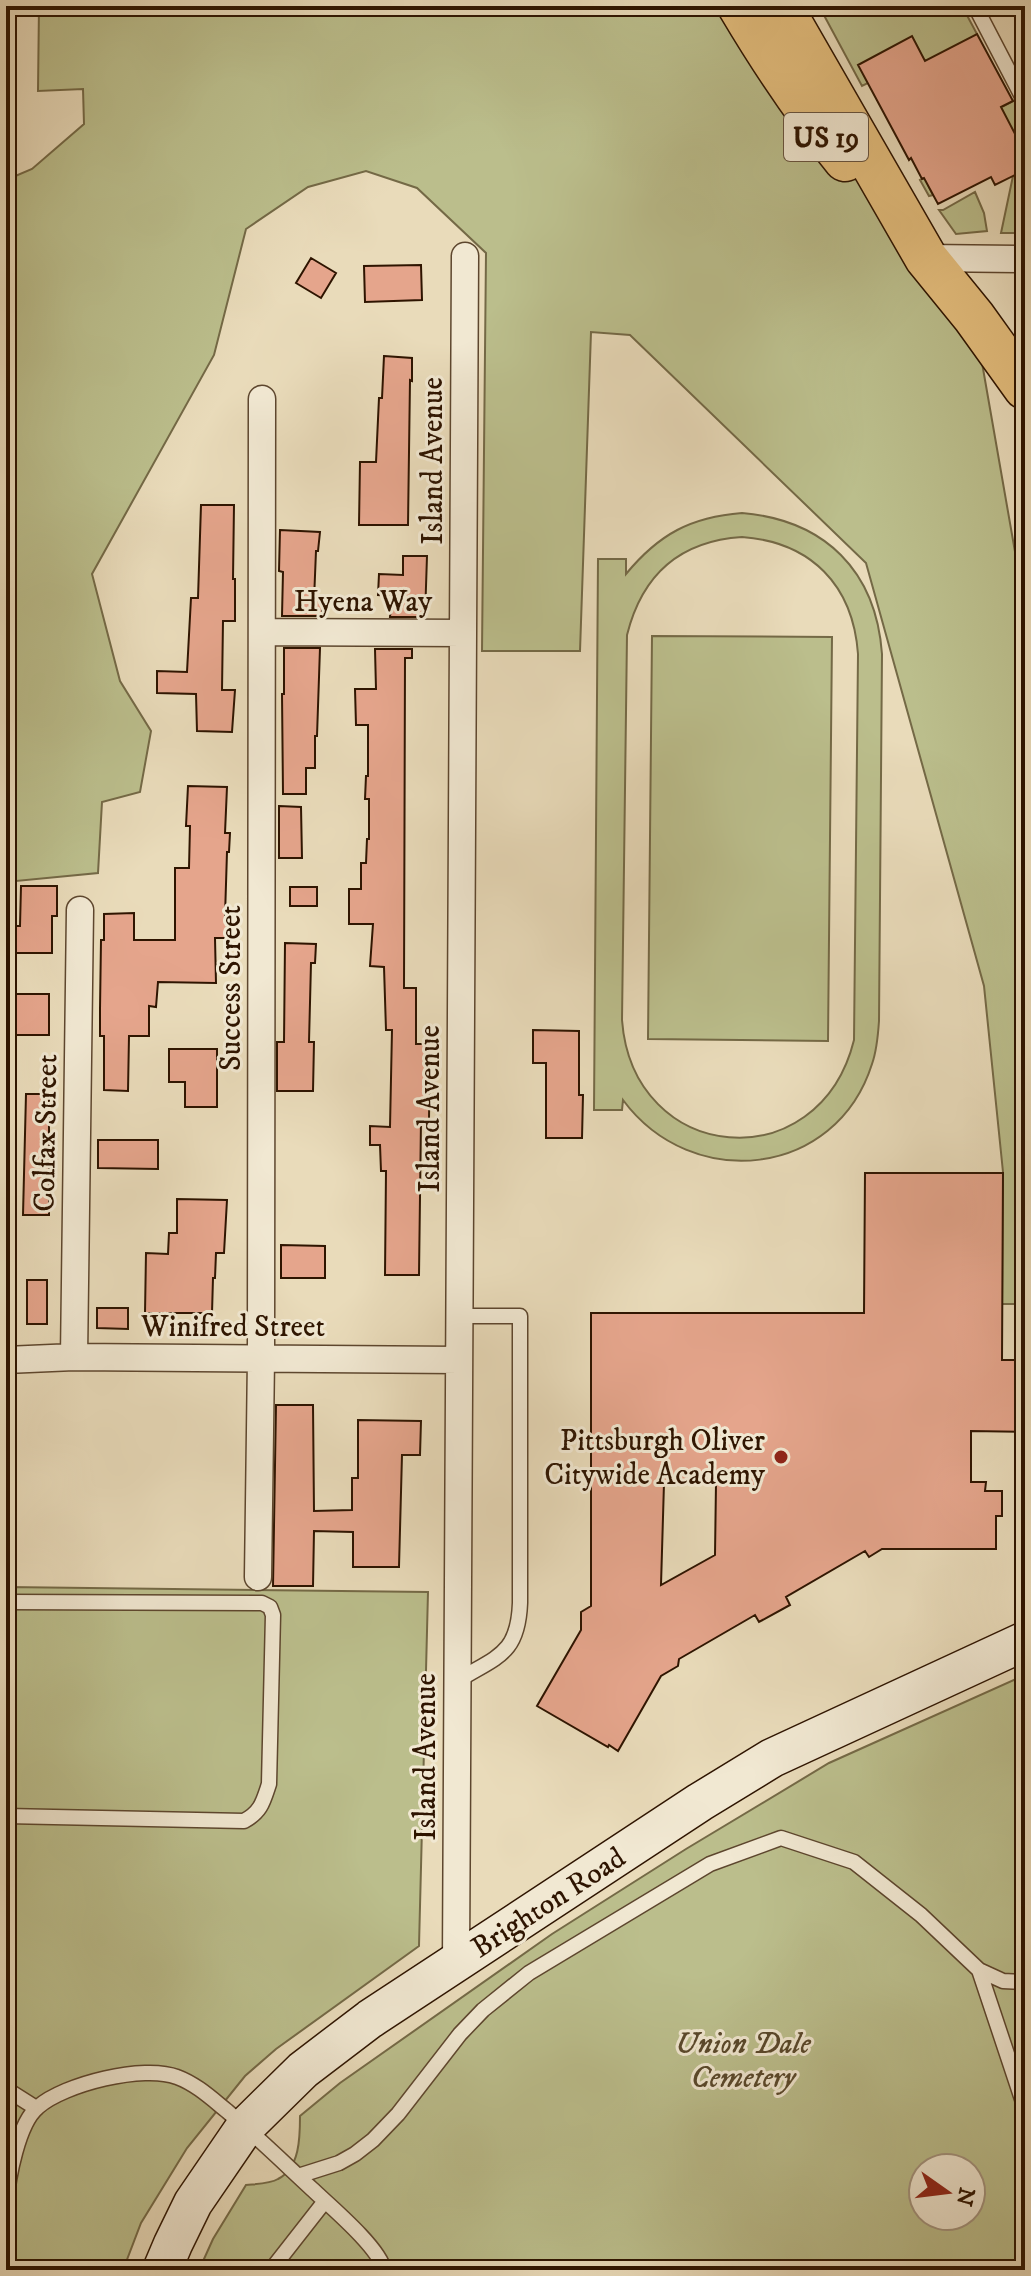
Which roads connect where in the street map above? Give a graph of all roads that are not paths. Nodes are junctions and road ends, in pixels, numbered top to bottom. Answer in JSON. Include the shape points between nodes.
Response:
{"nodes":[{"id":1,"x":739,"y":6,"type":"edge"},
{"id":2,"x":781,"y":6,"type":"edge"},
{"id":3,"x":975,"y":6,"type":"edge"},
{"id":4,"x":1025,"y":102,"type":"edge"},
{"id":5,"x":465,"y":256,"type":"dead end"},
{"id":6,"x":926,"y":258,"type":"junction"},
{"id":7,"x":1025,"y":259,"type":"edge"},
{"id":8,"x":1025,"y":388,"type":"edge"},
{"id":9,"x":262,"y":399,"type":"dead end"},
{"id":10,"x":262,"y":632,"type":"junction"},
{"id":11,"x":463,"y":633,"type":"junction"},
{"id":12,"x":80,"y":910,"type":"dead end"},
{"id":13,"x":459,"y":1316,"type":"junction"},
{"id":14,"x":74,"y":1357,"type":"junction"},
{"id":15,"x":261,"y":1358,"type":"junction"},
{"id":16,"x":6,"y":1360,"type":"edge"},
{"id":17,"x":459,"y":1360,"type":"junction"},
{"id":18,"x":258,"y":1577,"type":"dead end"},
{"id":19,"x":6,"y":1602,"type":"edge"},
{"id":20,"x":1025,"y":1641,"type":"edge"},
{"id":21,"x":457,"y":1681,"type":"junction"},
{"id":22,"x":6,"y":1816,"type":"edge"},
{"id":23,"x":456,"y":1962,"type":"junction"},
{"id":24,"x":979,"y":1970,"type":"junction"},
{"id":25,"x":1025,"y":1982,"type":"edge"},
{"id":26,"x":6,"y":2089,"type":"edge"},
{"id":27,"x":36,"y":2108,"type":"junction"},
{"id":28,"x":1025,"y":2108,"type":"edge"},
{"id":29,"x":245,"y":2127,"type":"junction"},
{"id":30,"x":298,"y":2176,"type":"junction"},
{"id":31,"x":325,"y":2201,"type":"junction"},
{"id":32,"x":6,"y":2204,"type":"edge"},
{"id":33,"x":162,"y":2270,"type":"edge"},
{"id":34,"x":271,"y":2270,"type":"edge"},
{"id":35,"x":384,"y":2270,"type":"edge"}],
"edges":[{"from":1,"to":6,"type":"main road","number":"US 19","via":[[808,113]]},
{"from":2,"to":6,"type":"main road","number":"US 19"},
{"from":3,"to":4,"type":"lane"},
{"from":5,"to":11,"type":"street","name":"Island Avenue"},
{"from":6,"to":7,"type":"street"},
{"from":6,"to":8,"type":"main road","number":"US 19"},
{"from":9,"to":10,"type":"street","name":"Success Street"},
{"from":10,"to":11,"type":"street","name":"Hyena Way"},
{"from":10,"to":15,"type":"street","name":"Success Street"},
{"from":11,"to":13,"type":"street","name":"Island Avenue"},
{"from":12,"to":14,"type":"street","name":"Colfax Street"},
{"from":13,"to":17,"type":"street","name":"Island Avenue"},
{"from":13,"to":21,"type":"lane","via":[[520,1316],[520,1622],[501,1654]]},
{"from":14,"to":15,"type":"street","name":"Winifred Street"},
{"from":14,"to":16,"type":"street","name":"Winifred Street"},
{"from":15,"to":17,"type":"street","name":"Winifred Street"},
{"from":15,"to":18,"type":"street","name":"Success Street"},
{"from":17,"to":21,"type":"street","name":"Island Avenue"},
{"from":19,"to":22,"type":"lane","via":[[262,1603],[273,1615],[269,1784],[255,1815],[244,1821]]},
{"from":20,"to":23,"type":"street","name":"Brighton Road","via":[[772,1758]]},
{"from":21,"to":23,"type":"street","name":"Island Avenue"},
{"from":23,"to":29,"type":"street","name":"Brighton Road","via":[[303,2070]]},
{"from":24,"to":25,"type":"lane","via":[[1003,1981]]},
{"from":24,"to":28,"type":"lane"},
{"from":24,"to":30,"type":"lane","via":[[854,1862],[781,1838],[710,1864],[529,1973],[460,2034],[373,2140],[339,2163]]},
{"from":26,"to":27,"type":"lane"},
{"from":27,"to":29,"type":"lane","via":[[69,2090],[148,2072],[175,2076],[201,2089]]},
{"from":27,"to":32,"type":"lane","via":[[19,2139]]},
{"from":29,"to":30,"type":"lane"},
{"from":29,"to":33,"type":"street","name":"Brighton Road","via":[[193,2203]]},
{"from":30,"to":31,"type":"lane"},
{"from":31,"to":34,"type":"lane"},
{"from":31,"to":35,"type":"lane","via":[[382,2260]]}]}
